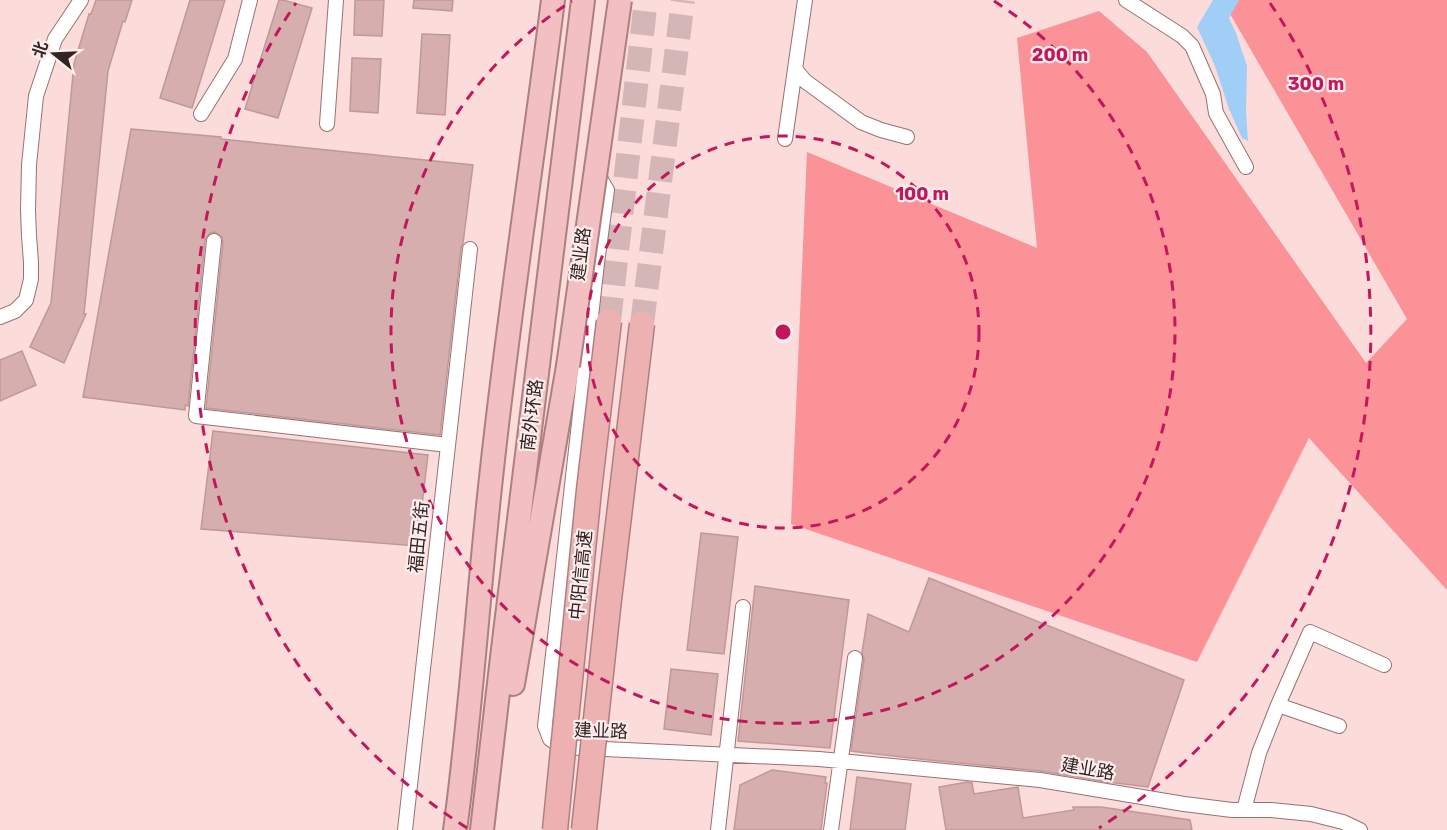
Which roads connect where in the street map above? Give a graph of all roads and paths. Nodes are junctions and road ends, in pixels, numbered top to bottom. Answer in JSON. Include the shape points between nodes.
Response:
{"nodes":[{"id":1,"x":81,"y":0,"type":"edge"},
{"id":2,"x":250,"y":0,"type":"edge"},
{"id":3,"x":336,"y":0,"type":"edge"},
{"id":4,"x":553,"y":0,"type":"edge"},
{"id":5,"x":583,"y":0,"type":"edge"},
{"id":6,"x":620,"y":0,"type":"edge"},
{"id":7,"x":624,"y":0,"type":"edge"},
{"id":8,"x":805,"y":0,"type":"edge"},
{"id":9,"x":1126,"y":0,"type":"edge"},
{"id":10,"x":795,"y":69,"type":"junction"},
{"id":11,"x":201,"y":114,"type":"dead end"},
{"id":12,"x":327,"y":124,"type":"dead end"},
{"id":13,"x":907,"y":137,"type":"dead end"},
{"id":14,"x":784,"y":139,"type":"dead end"},
{"id":15,"x":1246,"y":167,"type":"dead end"},
{"id":16,"x":214,"y":241,"type":"dead end"},
{"id":17,"x":470,"y":249,"type":"dead end"},
{"id":18,"x":0,"y":317,"type":"edge"},
{"id":19,"x":609,"y":321,"type":"tunnel mouth"},
{"id":20,"x":642,"y":324,"type":"tunnel mouth"},
{"id":21,"x":448,"y":445,"type":"junction"},
{"id":22,"x":743,"y":607,"type":"dead end"},
{"id":23,"x":855,"y":658,"type":"dead end"},
{"id":24,"x":1384,"y":666,"type":"dead end"},
{"id":25,"x":1278,"y":705,"type":"junction"},
{"id":26,"x":1339,"y":726,"type":"dead end"},
{"id":27,"x":726,"y":754,"type":"junction"},
{"id":28,"x":840,"y":761,"type":"junction"},
{"id":29,"x":1244,"y":810,"type":"junction"},
{"id":30,"x":405,"y":830,"type":"edge"},
{"id":31,"x":455,"y":830,"type":"edge"},
{"id":32,"x":482,"y":830,"type":"edge"},
{"id":33,"x":487,"y":830,"type":"edge"},
{"id":34,"x":555,"y":830,"type":"edge"},
{"id":35,"x":585,"y":830,"type":"edge"},
{"id":36,"x":718,"y":830,"type":"edge"},
{"id":37,"x":831,"y":830,"type":"edge"},
{"id":38,"x":1360,"y":830,"type":"edge"}],
"edges":[{"from":1,"to":18,"type":"street","via":[[55,39],[36,96],[29,165],[31,279],[26,300],[15,311]]},
{"from":2,"to":11,"type":"street","via":[[235,60]]},
{"from":3,"to":12,"type":"street"},
{"from":4,"to":31,"type":"highway","name":"南外环路","via":[[491,477]]},
{"from":5,"to":32,"type":"highway","name":"南外环路"},
{"from":6,"to":33,"type":"highway","bridge":true,"via":[[568,366]]},
{"from":7,"to":27,"type":"street","name":"建业路","via":[[596,154],[597,173],[607,190],[545,726],[550,739],[562,747]]},
{"from":8,"to":10,"type":"street"},
{"from":9,"to":15,"type":"street","via":[[1192,46],[1213,94],[1216,114]]},
{"from":10,"to":13,"type":"street","via":[[805,81],[861,122]]},
{"from":10,"to":14,"type":"street"},
{"from":16,"to":21,"type":"street","via":[[196,416]]},
{"from":17,"to":21,"type":"street","name":"福田五街"},
{"from":19,"to":34,"type":"highway","name":"中阳信高速","bridge":true},
{"from":20,"to":35,"type":"highway","name":"中阳信高速","bridge":true},
{"from":21,"to":30,"type":"street","name":"福田五街"},
{"from":22,"to":27,"type":"street"},
{"from":23,"to":28,"type":"street"},
{"from":24,"to":25,"type":"street","via":[[1310,632]]},
{"from":25,"to":26,"type":"street"},
{"from":25,"to":29,"type":"street","via":[[1259,753]]},
{"from":27,"to":28,"type":"street","name":"建业路"},
{"from":27,"to":36,"type":"street"},
{"from":28,"to":29,"type":"street","name":"建业路","via":[[1041,780]]},
{"from":28,"to":37,"type":"street"},
{"from":29,"to":38,"type":"street","name":"建业路","via":[[1311,814]]}]}
